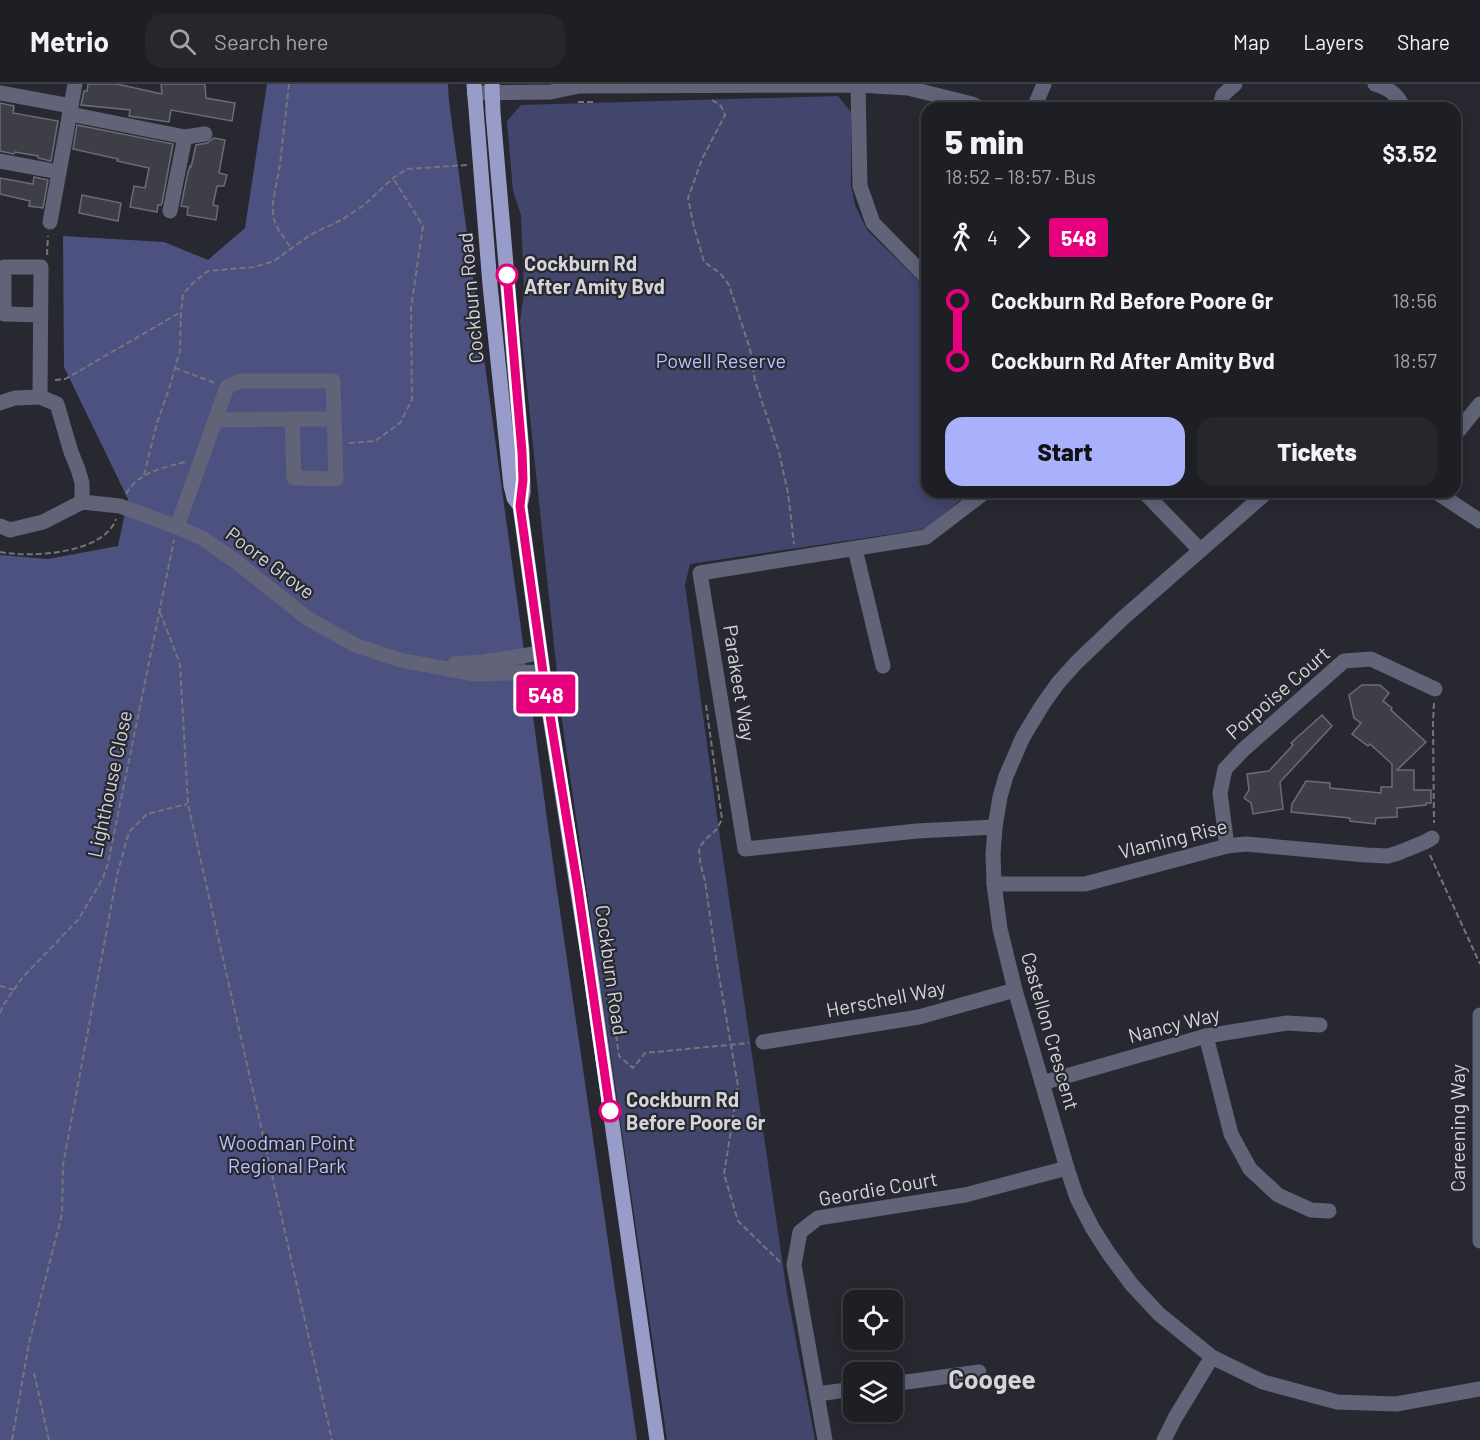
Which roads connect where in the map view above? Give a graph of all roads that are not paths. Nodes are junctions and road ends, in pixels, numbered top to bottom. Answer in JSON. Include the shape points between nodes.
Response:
{"nodes":[{"id":1,"x":75,"y":84,"type":"edge"},
{"id":2,"x":1044,"y":84,"type":"edge"},
{"id":3,"x":1235,"y":84,"type":"edge"},
{"id":4,"x":1375,"y":84,"type":"edge"},
{"id":5,"x":574,"y":85,"type":"edge"},
{"id":6,"x":858,"y":85,"type":"edge"},
{"id":7,"x":493,"y":88,"type":"edge"},
{"id":8,"x":474,"y":89,"type":"edge"},
{"id":9,"x":0,"y":93,"type":"edge"},
{"id":10,"x":964,"y":102,"type":"edge"},
{"id":11,"x":1036,"y":102,"type":"edge"},
{"id":12,"x":1221,"y":102,"type":"edge"},
{"id":13,"x":1401,"y":102,"type":"edge"},
{"id":14,"x":70,"y":110,"type":"junction"},
{"id":15,"x":205,"y":134,"type":"dead end"},
{"id":16,"x":185,"y":137,"type":"junction"},
{"id":17,"x":0,"y":161,"type":"edge"},
{"id":18,"x":59,"y":172,"type":"junction"},
{"id":19,"x":170,"y":211,"type":"dead end"},
{"id":20,"x":50,"y":222,"type":"road end"},
{"id":21,"x":921,"y":272,"type":"edge"},
{"id":22,"x":41,"y":315,"type":"junction"},
{"id":23,"x":40,"y":397,"type":"junction"},
{"id":24,"x":0,"y":402,"type":"edge"},
{"id":25,"x":1480,"y":404,"type":"edge"},
{"id":26,"x":292,"y":418,"type":"junction"},
{"id":27,"x":215,"y":420,"type":"junction"},
{"id":28,"x":334,"y":420,"type":"junction"},
{"id":29,"x":1461,"y":428,"type":"edge"},
{"id":30,"x":977,"y":498,"type":"edge"},
{"id":31,"x":1150,"y":498,"type":"edge"},
{"id":32,"x":1259,"y":498,"type":"edge"},
{"id":33,"x":1445,"y":498,"type":"edge"},
{"id":34,"x":82,"y":502,"type":"junction"},
{"id":35,"x":520,"y":506,"type":"junction"},
{"id":36,"x":1480,"y":520,"type":"edge"},
{"id":37,"x":0,"y":526,"type":"edge"},
{"id":38,"x":177,"y":527,"type":"junction"},
{"id":39,"x":855,"y":549,"type":"junction"},
{"id":40,"x":1200,"y":550,"type":"junction"},
{"id":41,"x":540,"y":653,"type":"junction"},
{"id":42,"x":431,"y":665,"type":"junction"},
{"id":43,"x":883,"y":666,"type":"dead end"},
{"id":44,"x":543,"y":672,"type":"junction"},
{"id":45,"x":1435,"y":689,"type":"dead end"},
{"id":46,"x":995,"y":827,"type":"junction"},
{"id":47,"x":1432,"y":838,"type":"dead end"},
{"id":48,"x":1227,"y":846,"type":"junction"},
{"id":49,"x":994,"y":884,"type":"junction"},
{"id":50,"x":1015,"y":990,"type":"junction"},
{"id":51,"x":1480,"y":1015,"type":"edge"},
{"id":52,"x":1320,"y":1025,"type":"dead end"},
{"id":53,"x":1206,"y":1036,"type":"junction"},
{"id":54,"x":763,"y":1042,"type":"dead end"},
{"id":55,"x":1042,"y":1083,"type":"junction"},
{"id":56,"x":1067,"y":1168,"type":"junction"},
{"id":57,"x":1329,"y":1211,"type":"dead end"},
{"id":58,"x":1480,"y":1241,"type":"edge"},
{"id":59,"x":1212,"y":1357,"type":"junction"},
{"id":60,"x":979,"y":1372,"type":"dead end"},
{"id":61,"x":903,"y":1382,"type":"edge"},
{"id":62,"x":1480,"y":1389,"type":"edge"},
{"id":63,"x":843,"y":1391,"type":"edge"},
{"id":64,"x":818,"y":1394,"type":"junction"},
{"id":65,"x":657,"y":1440,"type":"edge"},
{"id":66,"x":825,"y":1440,"type":"edge"},
{"id":67,"x":1164,"y":1440,"type":"edge"}],
"edges":[{"from":1,"to":14,"type":"street"},
{"from":2,"to":11,"type":"street"},
{"from":3,"to":12,"type":"street"},
{"from":4,"to":13,"type":"street","via":[[1392,92]]},
{"from":5,"to":6,"type":"street"},
{"from":5,"to":7,"type":"street","via":[[551,92]]},
{"from":6,"to":10,"type":"street","via":[[908,88]]},
{"from":6,"to":21,"type":"street","via":[[860,186],[873,223]]},
{"from":7,"to":8,"type":"street"},
{"from":7,"to":35,"type":"main road","name":"Cockburn Road","via":[[522,452]]},
{"from":8,"to":35,"type":"main road","name":"Cockburn Road","via":[[511,486]]},
{"from":9,"to":14,"type":"street"},
{"from":14,"to":16,"type":"street"},
{"from":14,"to":18,"type":"street"},
{"from":15,"to":16,"type":"street"},
{"from":16,"to":19,"type":"street"},
{"from":17,"to":18,"type":"street"},
{"from":18,"to":20,"type":"street"},
{"from":22,"to":22,"type":"street","via":[[41,267],[4,267],[4,314]]},
{"from":22,"to":23,"type":"street"},
{"from":23,"to":24,"type":"street"},
{"from":23,"to":34,"type":"street","via":[[57,405],[82,483]]},
{"from":25,"to":29,"type":"street"},
{"from":26,"to":27,"type":"street"},
{"from":26,"to":28,"type":"street"},
{"from":26,"to":28,"type":"street","via":[[294,478],[336,478]]},
{"from":27,"to":28,"type":"street","via":[[226,387],[240,381],[333,381]]},
{"from":27,"to":38,"type":"street"},
{"from":30,"to":39,"type":"street","name":"Parakeet Way","via":[[926,537]]},
{"from":31,"to":40,"type":"street"},
{"from":32,"to":40,"type":"street","name":"Castellon Crescent"},
{"from":33,"to":36,"type":"street"},
{"from":34,"to":37,"type":"street","via":[[43,522],[10,530]]},
{"from":34,"to":38,"type":"street","name":"Poore Grove","via":[[120,506]]},
{"from":35,"to":41,"type":"main road","name":"Cockburn Road"},
{"from":38,"to":42,"type":"street","name":"Poore Grove","via":[[202,538],[307,618],[355,645],[400,660]]},
{"from":39,"to":43,"type":"street"},
{"from":39,"to":46,"type":"street","name":"Parakeet Way","via":[[700,573],[745,849]]},
{"from":40,"to":46,"type":"street","name":"Castellon Crescent","via":[[1058,683],[1014,755],[1000,796]]},
{"from":41,"to":42,"type":"street","name":"Poore Grove"},
{"from":41,"to":44,"type":"main road","name":"Cockburn Road"},
{"from":42,"to":44,"type":"street","name":"Poore Grove","via":[[474,674]]},
{"from":44,"to":65,"type":"main road","name":"Cockburn Road"},
{"from":45,"to":48,"type":"street","name":"Porpoise Court","via":[[1371,659],[1344,661],[1224,769],[1220,793]]},
{"from":46,"to":49,"type":"street","name":"Castellon Crescent"},
{"from":47,"to":48,"type":"street","name":"Vlaming Rise","via":[[1388,856],[1246,843]]},
{"from":48,"to":49,"type":"street","name":"Vlaming Rise","via":[[1085,884]]},
{"from":49,"to":50,"type":"street","name":"Castellon Crescent"},
{"from":50,"to":54,"type":"street","name":"Herschell Way","via":[[919,1017]]},
{"from":50,"to":55,"type":"street","name":"Castellon Crescent"},
{"from":51,"to":58,"type":"street","name":"Careening Way"},
{"from":52,"to":53,"type":"street","name":"Nancy Way","via":[[1287,1023]]},
{"from":53,"to":55,"type":"street","name":"Nancy Way"},
{"from":53,"to":57,"type":"street","via":[[1231,1134],[1250,1169],[1278,1195],[1311,1210]]},
{"from":55,"to":56,"type":"street","name":"Castellon Crescent"},
{"from":56,"to":59,"type":"street","name":"Castellon Crescent","via":[[1077,1198],[1108,1254],[1159,1314]]},
{"from":56,"to":64,"type":"street","name":"Geordie Court","via":[[965,1195],[818,1218],[800,1232],[794,1265]]},
{"from":59,"to":62,"type":"street","name":"Castellon Crescent","via":[[1263,1382],[1337,1402],[1396,1404]]},
{"from":59,"to":67,"type":"street"},
{"from":60,"to":61,"type":"street"},
{"from":63,"to":64,"type":"street"},
{"from":64,"to":66,"type":"street","name":"Geordie Court"}]}
